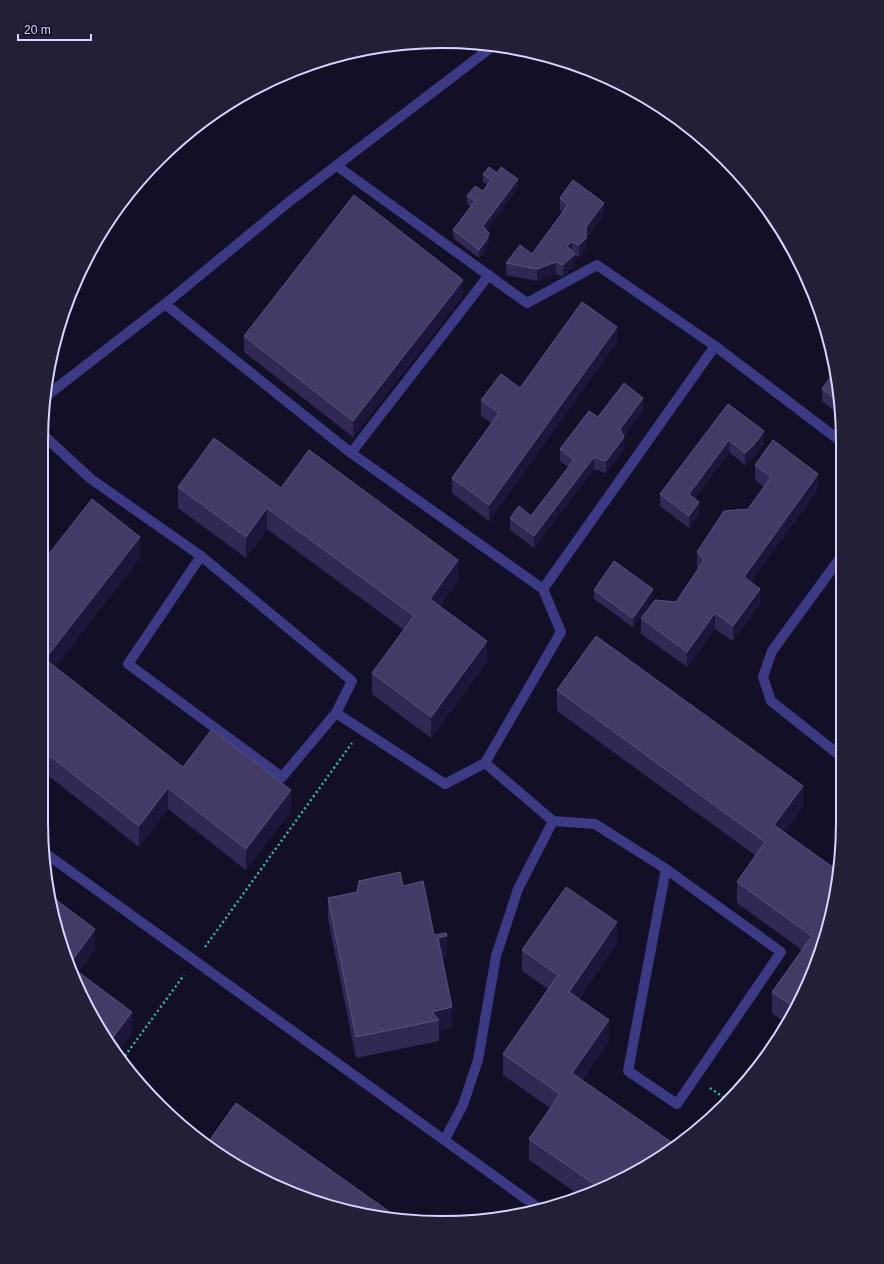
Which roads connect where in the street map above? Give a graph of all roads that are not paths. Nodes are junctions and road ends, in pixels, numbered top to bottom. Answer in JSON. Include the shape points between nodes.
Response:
{"nodes":[{"id":1,"x":487,"y":51,"type":"edge"},
{"id":2,"x":337,"y":166,"type":"junction"},
{"id":3,"x":489,"y":275,"type":"junction"},
{"id":4,"x":165,"y":304,"type":"junction"},
{"id":5,"x":715,"y":346,"type":"junction"},
{"id":6,"x":51,"y":392,"type":"edge"},
{"id":7,"x":836,"y":438,"type":"edge"},
{"id":8,"x":48,"y":439,"type":"edge"},
{"id":9,"x":351,"y":453,"type":"junction"},
{"id":10,"x":201,"y":556,"type":"junction"},
{"id":11,"x":836,"y":564,"type":"edge"},
{"id":12,"x":544,"y":589,"type":"junction"},
{"id":13,"x":336,"y":713,"type":"junction"},
{"id":14,"x":836,"y":752,"type":"edge"},
{"id":15,"x":485,"y":763,"type":"junction"},
{"id":16,"x":553,"y":821,"type":"junction"},
{"id":17,"x":50,"y":856,"type":"edge"},
{"id":18,"x":666,"y":869,"type":"junction"},
{"id":19,"x":445,"y":1139,"type":"junction"},
{"id":20,"x":534,"y":1205,"type":"edge"}],
"edges":[{"from":1,"to":2,"type":"street"},
{"from":2,"to":3,"type":"street"},
{"from":2,"to":4,"type":"street","via":[[290,201]]},
{"from":3,"to":5,"type":"street","via":[[527,303],[597,265]]},
{"from":3,"to":9,"type":"street"},
{"from":4,"to":6,"type":"street"},
{"from":4,"to":9,"type":"street"},
{"from":5,"to":7,"type":"street"},
{"from":5,"to":12,"type":"street"},
{"from":8,"to":10,"type":"street","via":[[91,478]]},
{"from":9,"to":12,"type":"street"},
{"from":10,"to":13,"type":"street","via":[[352,681]]},
{"from":10,"to":13,"type":"street","via":[[128,664],[282,778]]},
{"from":11,"to":14,"type":"street","via":[[772,651],[763,677],[772,701]]},
{"from":12,"to":15,"type":"street","via":[[561,632]]},
{"from":13,"to":15,"type":"street","via":[[445,784]]},
{"from":15,"to":16,"type":"street"},
{"from":16,"to":18,"type":"street","via":[[595,824]]},
{"from":16,"to":19,"type":"street","via":[[518,889],[496,956],[478,1060],[463,1105]]},
{"from":17,"to":19,"type":"street"},
{"from":18,"to":18,"type":"street","via":[[781,952],[677,1104],[628,1071]]},
{"from":19,"to":20,"type":"street"}]}
